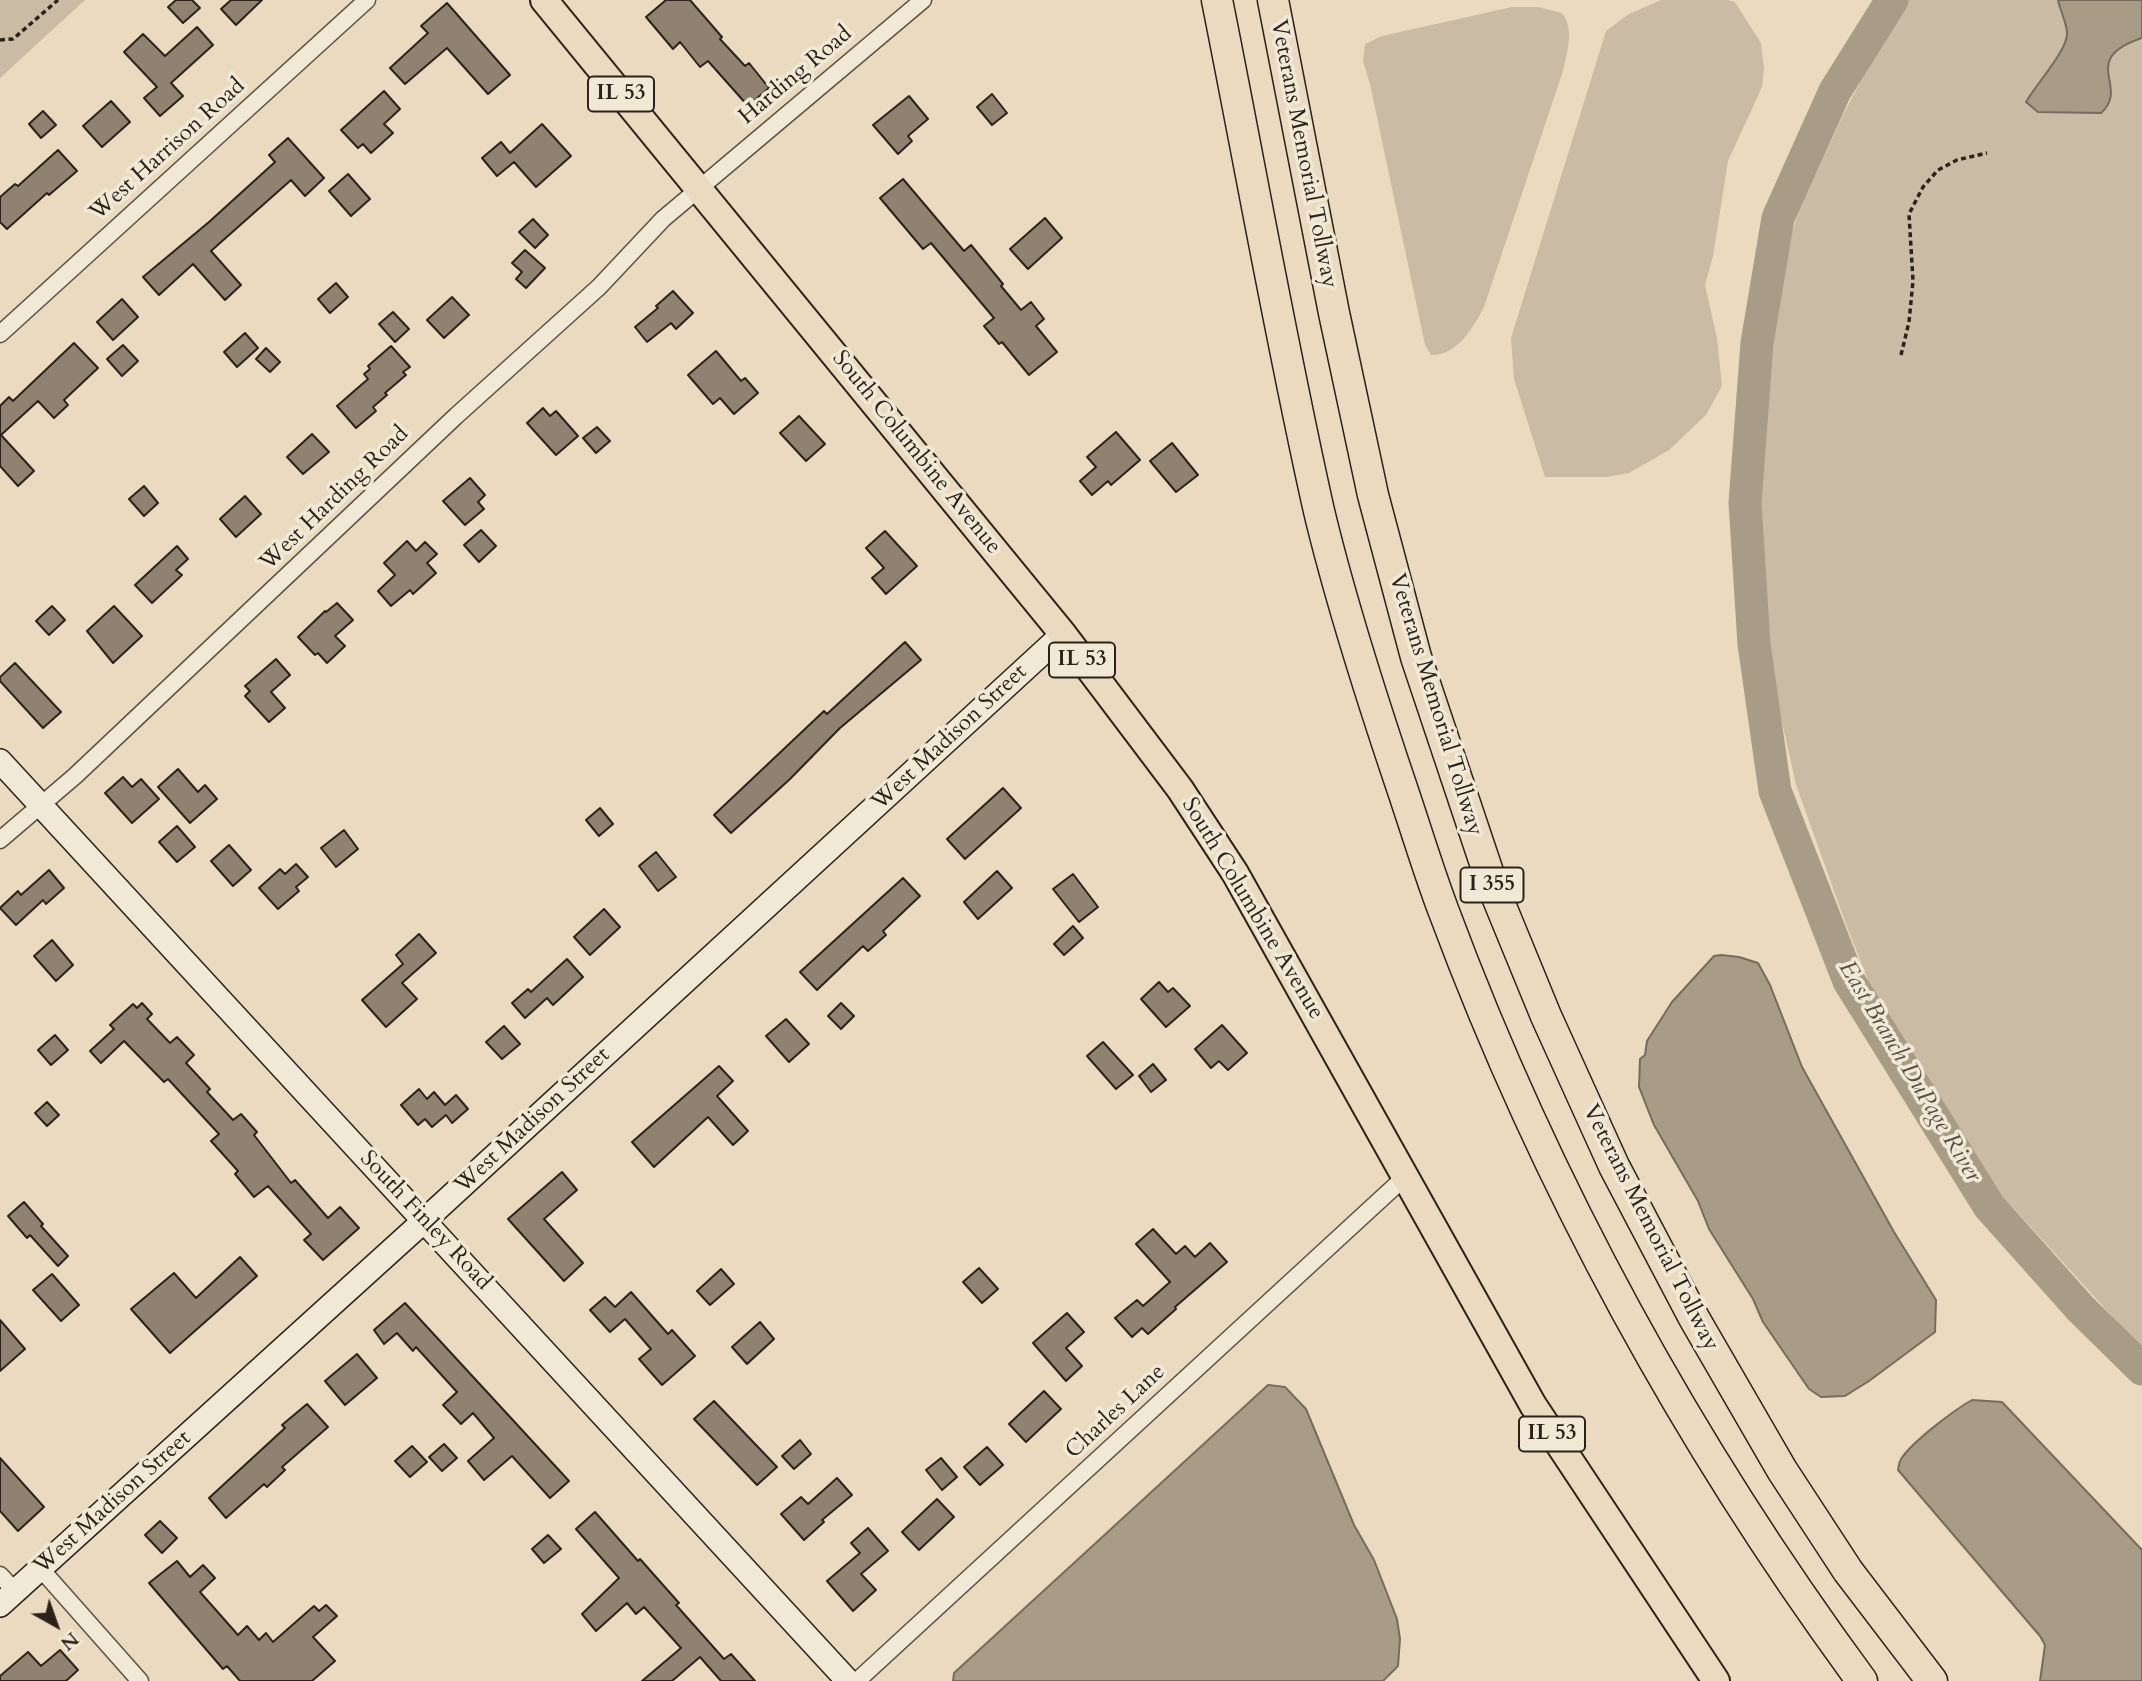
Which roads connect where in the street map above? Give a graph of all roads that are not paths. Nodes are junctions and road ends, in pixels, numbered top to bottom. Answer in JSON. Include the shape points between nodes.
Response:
{"nodes":[{"id":1,"x":367,"y":0,"type":"edge"},
{"id":2,"x":544,"y":0,"type":"edge"},
{"id":3,"x":923,"y":0,"type":"edge"},
{"id":4,"x":1217,"y":0,"type":"edge"},
{"id":5,"x":1273,"y":0,"type":"edge"},
{"id":6,"x":699,"y":187,"type":"junction"},
{"id":7,"x":0,"y":334,"type":"edge"},
{"id":8,"x":1063,"y":634,"type":"junction"},
{"id":9,"x":0,"y":761,"type":"edge"},
{"id":10,"x":40,"y":805,"type":"junction"},
{"id":11,"x":0,"y":840,"type":"edge"},
{"id":12,"x":1406,"y":1175,"type":"junction"},
{"id":13,"x":425,"y":1220,"type":"junction"},
{"id":14,"x":40,"y":1568,"type":"junction"},
{"id":15,"x":5,"y":1590,"type":"edge"},
{"id":16,"x":140,"y":1681,"type":"edge"},
{"id":17,"x":848,"y":1681,"type":"edge"},
{"id":18,"x":857,"y":1681,"type":"edge"},
{"id":19,"x":1716,"y":1681,"type":"edge"},
{"id":20,"x":1862,"y":1681,"type":"edge"},
{"id":21,"x":1932,"y":1681,"type":"edge"}],
"edges":[{"from":1,"to":7,"type":"street","name":"West Harrison Road"},
{"from":2,"to":6,"type":"main road","name":"South Columbine Avenue","number":"IL 53"},
{"from":3,"to":6,"type":"street","name":"Harding Road"},
{"from":4,"to":20,"type":"highway","number":"I 355","via":[[1320,513],[1364,673],[1444,912],[1561,1186],[1647,1348],[1805,1604]]},
{"from":5,"to":21,"type":"highway","name":"Veterans Memorial Tollway","number":"I 355","via":[[1373,495],[1416,657],[1493,887],[1614,1166],[1694,1318],[1782,1470],[1847,1570]]},
{"from":6,"to":8,"type":"main road","name":"South Columbine Avenue","number":"IL 53"},
{"from":6,"to":10,"type":"street","name":"West Harding Road","via":[[598,287]]},
{"from":8,"to":12,"type":"main road","name":"South Columbine Avenue","number":"IL 53","via":[[1180,789],[1236,873]]},
{"from":8,"to":13,"type":"street","name":"West Madison Street"},
{"from":9,"to":10,"type":"street","name":"South Finley Road"},
{"from":10,"to":11,"type":"street","name":"West Harding Road"},
{"from":10,"to":13,"type":"street","name":"South Finley Road"},
{"from":12,"to":18,"type":"street","name":"Charles Lane"},
{"from":12,"to":19,"type":"main road","name":"South Columbine Avenue","number":"IL 53","via":[[1533,1405]]},
{"from":13,"to":14,"type":"street","name":"West Madison Street"},
{"from":13,"to":17,"type":"street","name":"South Finley Road"},
{"from":14,"to":15,"type":"street","name":"West Madison Street"},
{"from":14,"to":16,"type":"street"}]}
